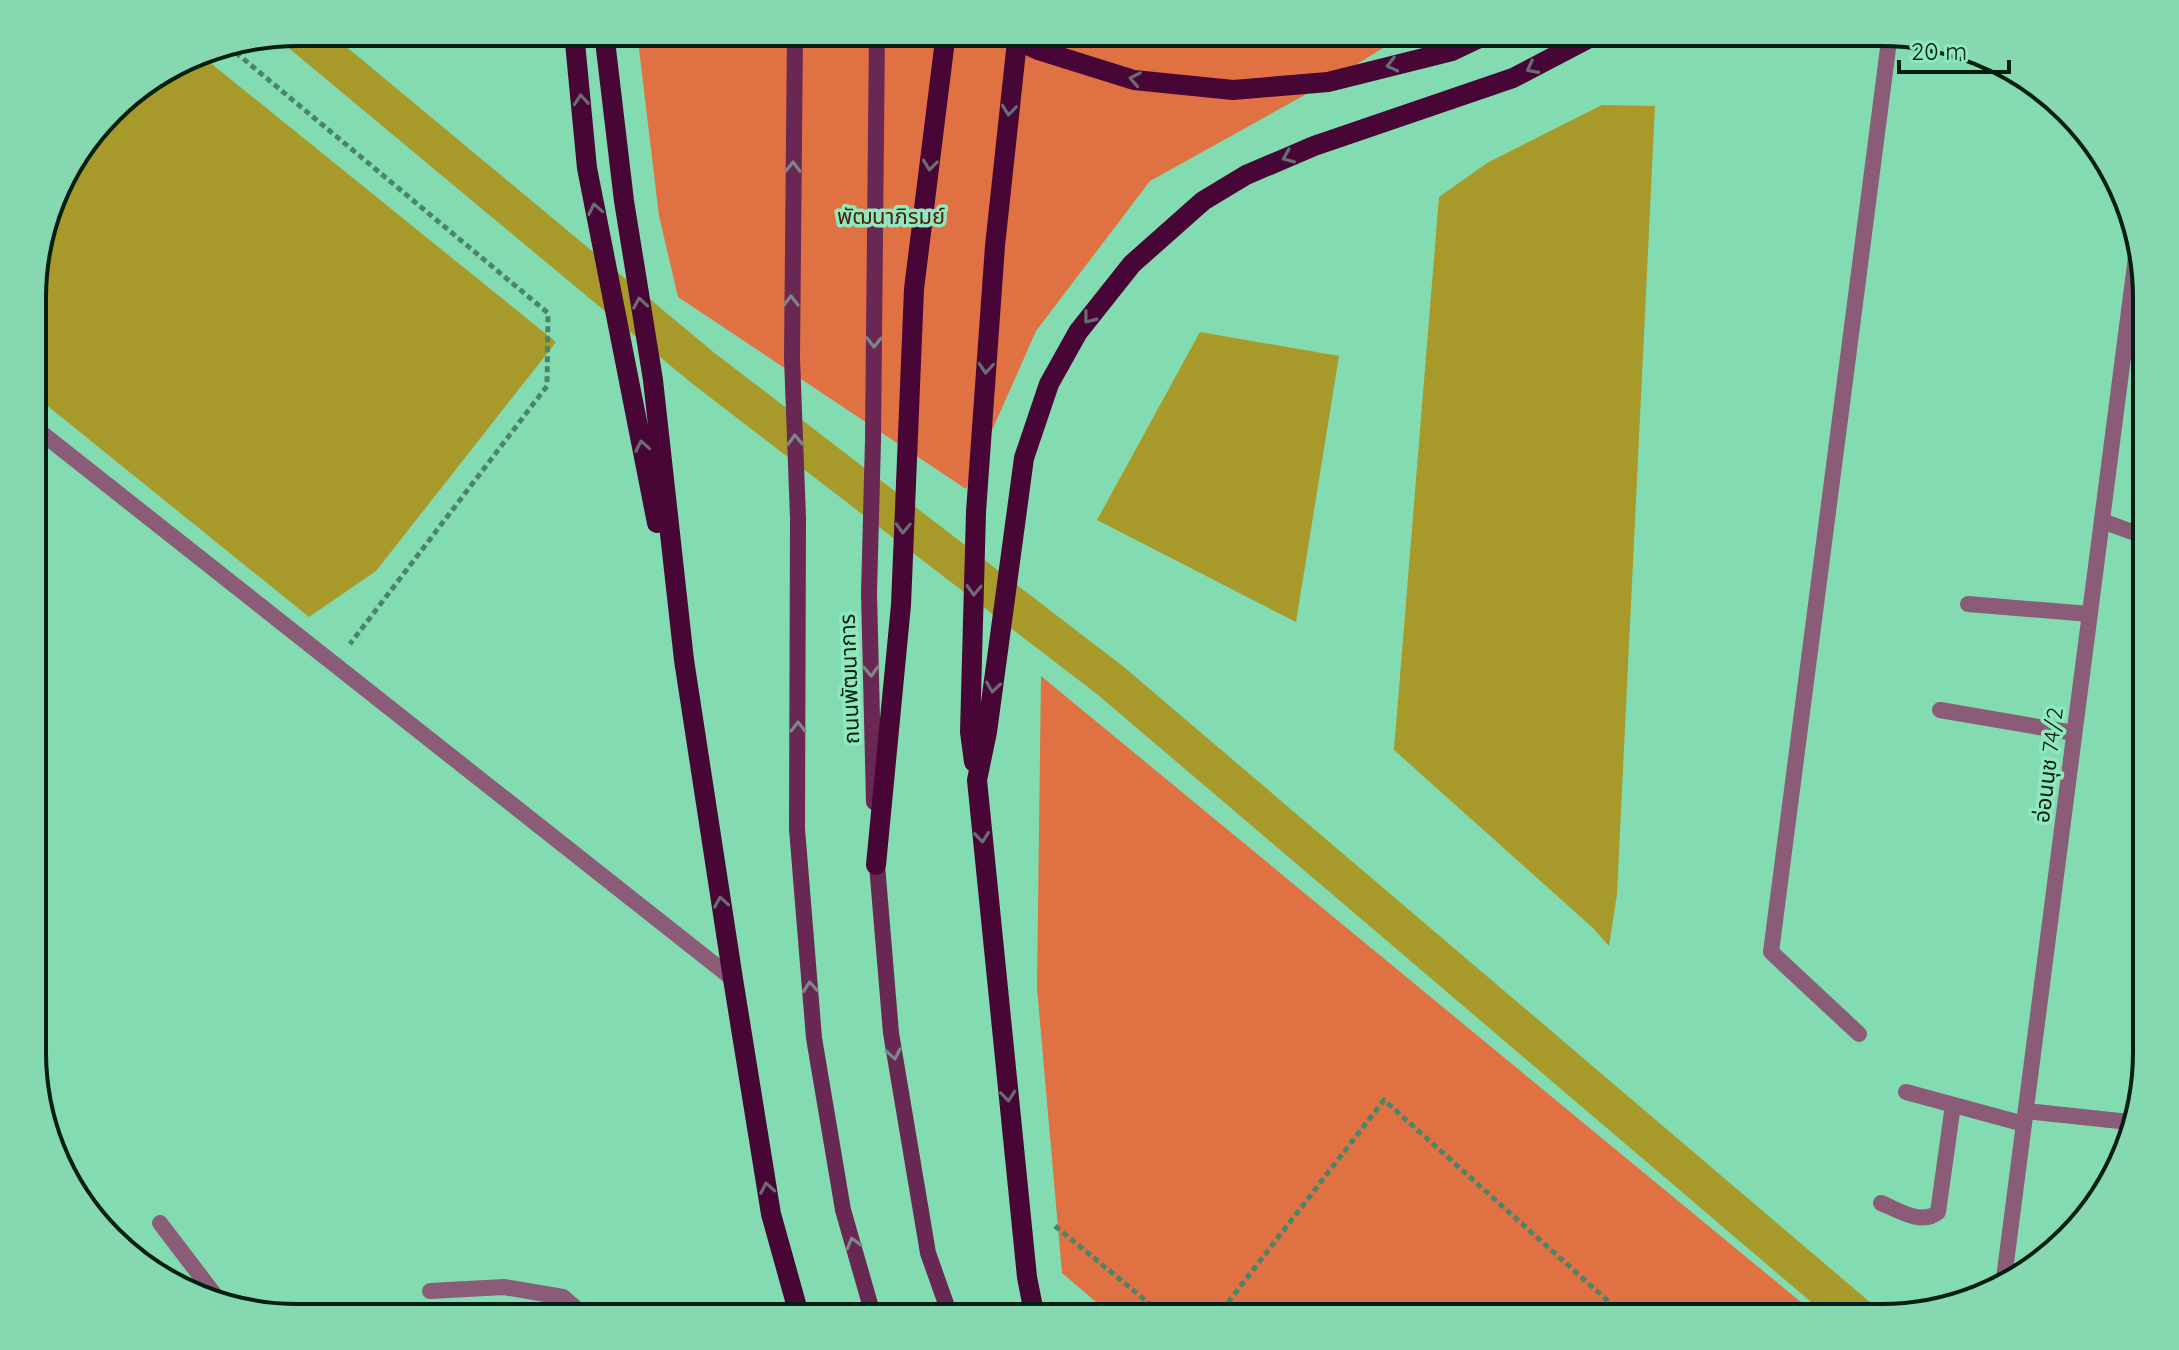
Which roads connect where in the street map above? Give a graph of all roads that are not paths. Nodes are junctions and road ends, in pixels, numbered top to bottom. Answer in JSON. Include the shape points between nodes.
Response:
{"nodes":[{"id":1,"x":575,"y":46,"type":"edge"},
{"id":2,"x":606,"y":46,"type":"edge"},
{"id":3,"x":795,"y":46,"type":"edge"},
{"id":4,"x":877,"y":46,"type":"edge"},
{"id":5,"x":944,"y":46,"type":"edge"},
{"id":6,"x":1016,"y":46,"type":"edge"},
{"id":7,"x":1029,"y":46,"type":"edge"},
{"id":8,"x":1463,"y":46,"type":"edge"},
{"id":9,"x":1574,"y":46,"type":"edge"},
{"id":10,"x":1888,"y":46,"type":"edge"},
{"id":11,"x":2132,"y":288,"type":"edge"},
{"id":12,"x":46,"y":436,"type":"edge"},
{"id":13,"x":2102,"y":521,"type":"junction"},
{"id":14,"x":2132,"y":532,"type":"edge"},
{"id":15,"x":1968,"y":604,"type":"dead end"},
{"id":16,"x":2090,"y":614,"type":"junction"},
{"id":17,"x":684,"y":660,"type":"junction"},
{"id":18,"x":1940,"y":710,"type":"dead end"},
{"id":19,"x":979,"y":732,"type":"junction"},
{"id":20,"x":2074,"y":733,"type":"junction"},
{"id":21,"x":876,"y":865,"type":"junction"},
{"id":22,"x":733,"y":979,"type":"junction"},
{"id":23,"x":1859,"y":1034,"type":"dead end"},
{"id":24,"x":1906,"y":1092,"type":"dead end"},
{"id":25,"x":1953,"y":1105,"type":"junction"},
{"id":26,"x":2025,"y":1118,"type":"junction"},
{"id":27,"x":2123,"y":1122,"type":"edge"},
{"id":28,"x":1881,"y":1203,"type":"dead end"},
{"id":29,"x":160,"y":1223,"type":"dead end"},
{"id":30,"x":2005,"y":1271,"type":"edge"},
{"id":31,"x":209,"y":1288,"type":"edge"},
{"id":32,"x":430,"y":1291,"type":"dead end"},
{"id":33,"x":571,"y":1304,"type":"edge"},
{"id":34,"x":796,"y":1304,"type":"edge"},
{"id":35,"x":870,"y":1304,"type":"edge"},
{"id":36,"x":946,"y":1304,"type":"edge"},
{"id":37,"x":1032,"y":1304,"type":"edge"}],
"edges":[{"from":17,"to":1,"type":"main road","one_way":true,"via":[[587,168]]},
{"from":17,"to":2,"type":"main road","one_way":true,"via":[[653,380]]},
{"from":35,"to":3,"type":"main road","one_way":true,"via":[[843,1210],[814,1038],[797,829],[798,518],[791,245]]},
{"from":4,"to":21,"type":"main road","name":"ถนนพัฒนาการ","one_way":true,"via":[[869,593]]},
{"from":5,"to":21,"type":"main road","one_way":true,"via":[[914,289],[901,605]]},
{"from":6,"to":19,"type":"main road","one_way":true,"via":[[995,246],[976,512]]},
{"from":8,"to":7,"type":"main road","one_way":true,"bridge":true,"via":[[1328,82],[1233,90],[1134,80]]},
{"from":9,"to":19,"type":"main road","one_way":true,"via":[[1513,78],[1314,146],[1246,175],[1203,201],[1132,264],[1078,332],[1049,384],[1024,458]]},
{"from":10,"to":23,"type":"street","via":[[1771,952]]},
{"from":11,"to":13,"type":"street","name":"อ่อนนุช 74/2"},
{"from":12,"to":22,"type":"street"},
{"from":13,"to":14,"type":"street"},
{"from":13,"to":16,"type":"street","name":"อ่อนนุช 74/2"},
{"from":15,"to":16,"type":"street"},
{"from":16,"to":20,"type":"street","name":"อ่อนนุช 74/2"},
{"from":22,"to":17,"type":"main road","one_way":true},
{"from":18,"to":20,"type":"street"},
{"from":19,"to":37,"type":"main road","one_way":true,"via":[[977,780]]},
{"from":20,"to":26,"type":"street","name":"อ่อนนุช 74/2"},
{"from":21,"to":36,"type":"main road","name":"ถนนพัฒนาการ","one_way":true,"via":[[891,1033],[928,1253]]},
{"from":34,"to":22,"type":"main road","one_way":true,"via":[[771,1214]]},
{"from":24,"to":25,"type":"street"},
{"from":25,"to":26,"type":"street"},
{"from":25,"to":28,"type":"street","via":[[1938,1212],[1917,1218]]},
{"from":26,"to":27,"type":"street"},
{"from":26,"to":30,"type":"street","name":"อ่อนนุช 74/2"},
{"from":29,"to":31,"type":"street"},
{"from":32,"to":33,"type":"street","via":[[504,1287],[563,1297]]}]}
